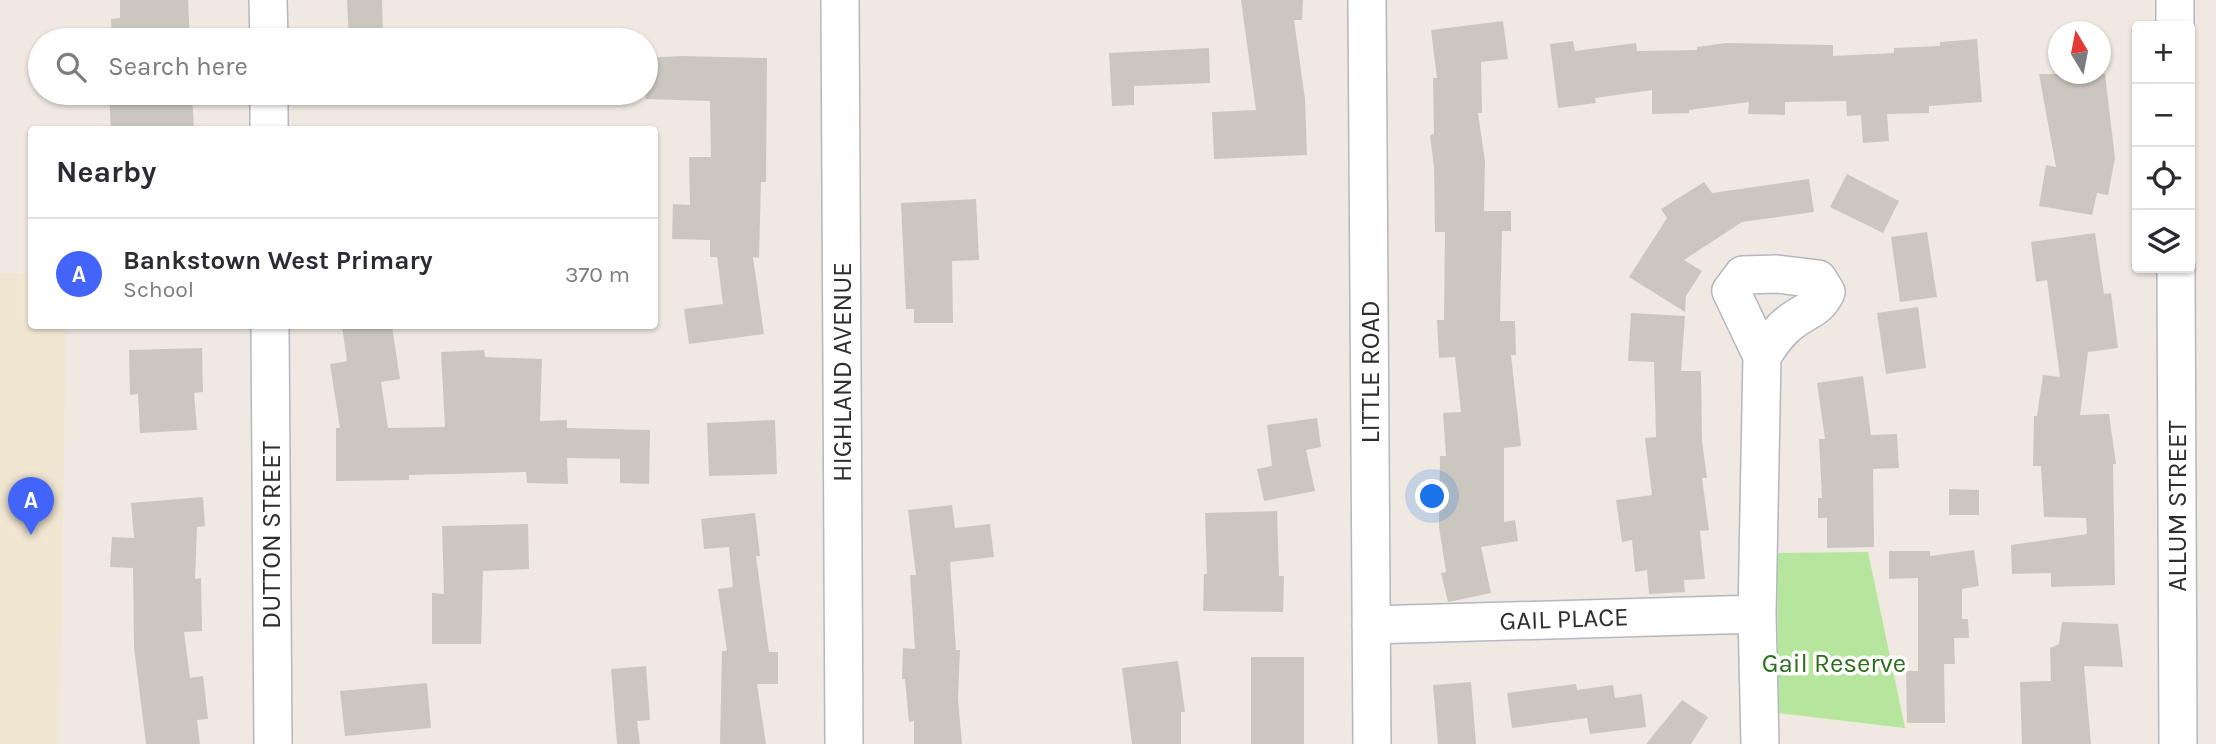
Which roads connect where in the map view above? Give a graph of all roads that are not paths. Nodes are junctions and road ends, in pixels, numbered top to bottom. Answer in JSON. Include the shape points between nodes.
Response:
{"nodes":[{"id":1,"x":268,"y":0,"type":"edge"},
{"id":2,"x":840,"y":0,"type":"edge"},
{"id":3,"x":1367,"y":0,"type":"edge"},
{"id":4,"x":2175,"y":0,"type":"edge"},
{"id":5,"x":2175,"y":21,"type":"edge"},
{"id":6,"x":269,"y":28,"type":"edge"},
{"id":7,"x":269,"y":105,"type":"edge"},
{"id":8,"x":269,"y":126,"type":"edge"},
{"id":9,"x":2176,"y":273,"type":"edge"},
{"id":10,"x":270,"y":329,"type":"edge"},
{"id":11,"x":1762,"y":356,"type":"dead end"},
{"id":12,"x":1757,"y":614,"type":"junction"},
{"id":13,"x":1371,"y":625,"type":"junction"},
{"id":14,"x":273,"y":744,"type":"edge"},
{"id":15,"x":844,"y":744,"type":"edge"},
{"id":16,"x":1372,"y":744,"type":"edge"},
{"id":17,"x":1760,"y":744,"type":"edge"},
{"id":18,"x":2178,"y":744,"type":"edge"}],
"edges":[{"from":1,"to":6,"type":"street"},
{"from":2,"to":15,"type":"street","name":"HIGHLAND AVENUE"},
{"from":3,"to":13,"type":"street","name":"LITTLE ROAD"},
{"from":4,"to":5,"type":"street"},
{"from":7,"to":8,"type":"street"},
{"from":9,"to":18,"type":"street","name":"ALLUM STREET"},
{"from":10,"to":14,"type":"street","name":"DUTTON STREET"},
{"from":11,"to":12,"type":"street"},
{"from":12,"to":13,"type":"street","name":"GAIL PLACE"},
{"from":12,"to":17,"type":"street"},
{"from":13,"to":16,"type":"street","name":"LITTLE ROAD"}]}
